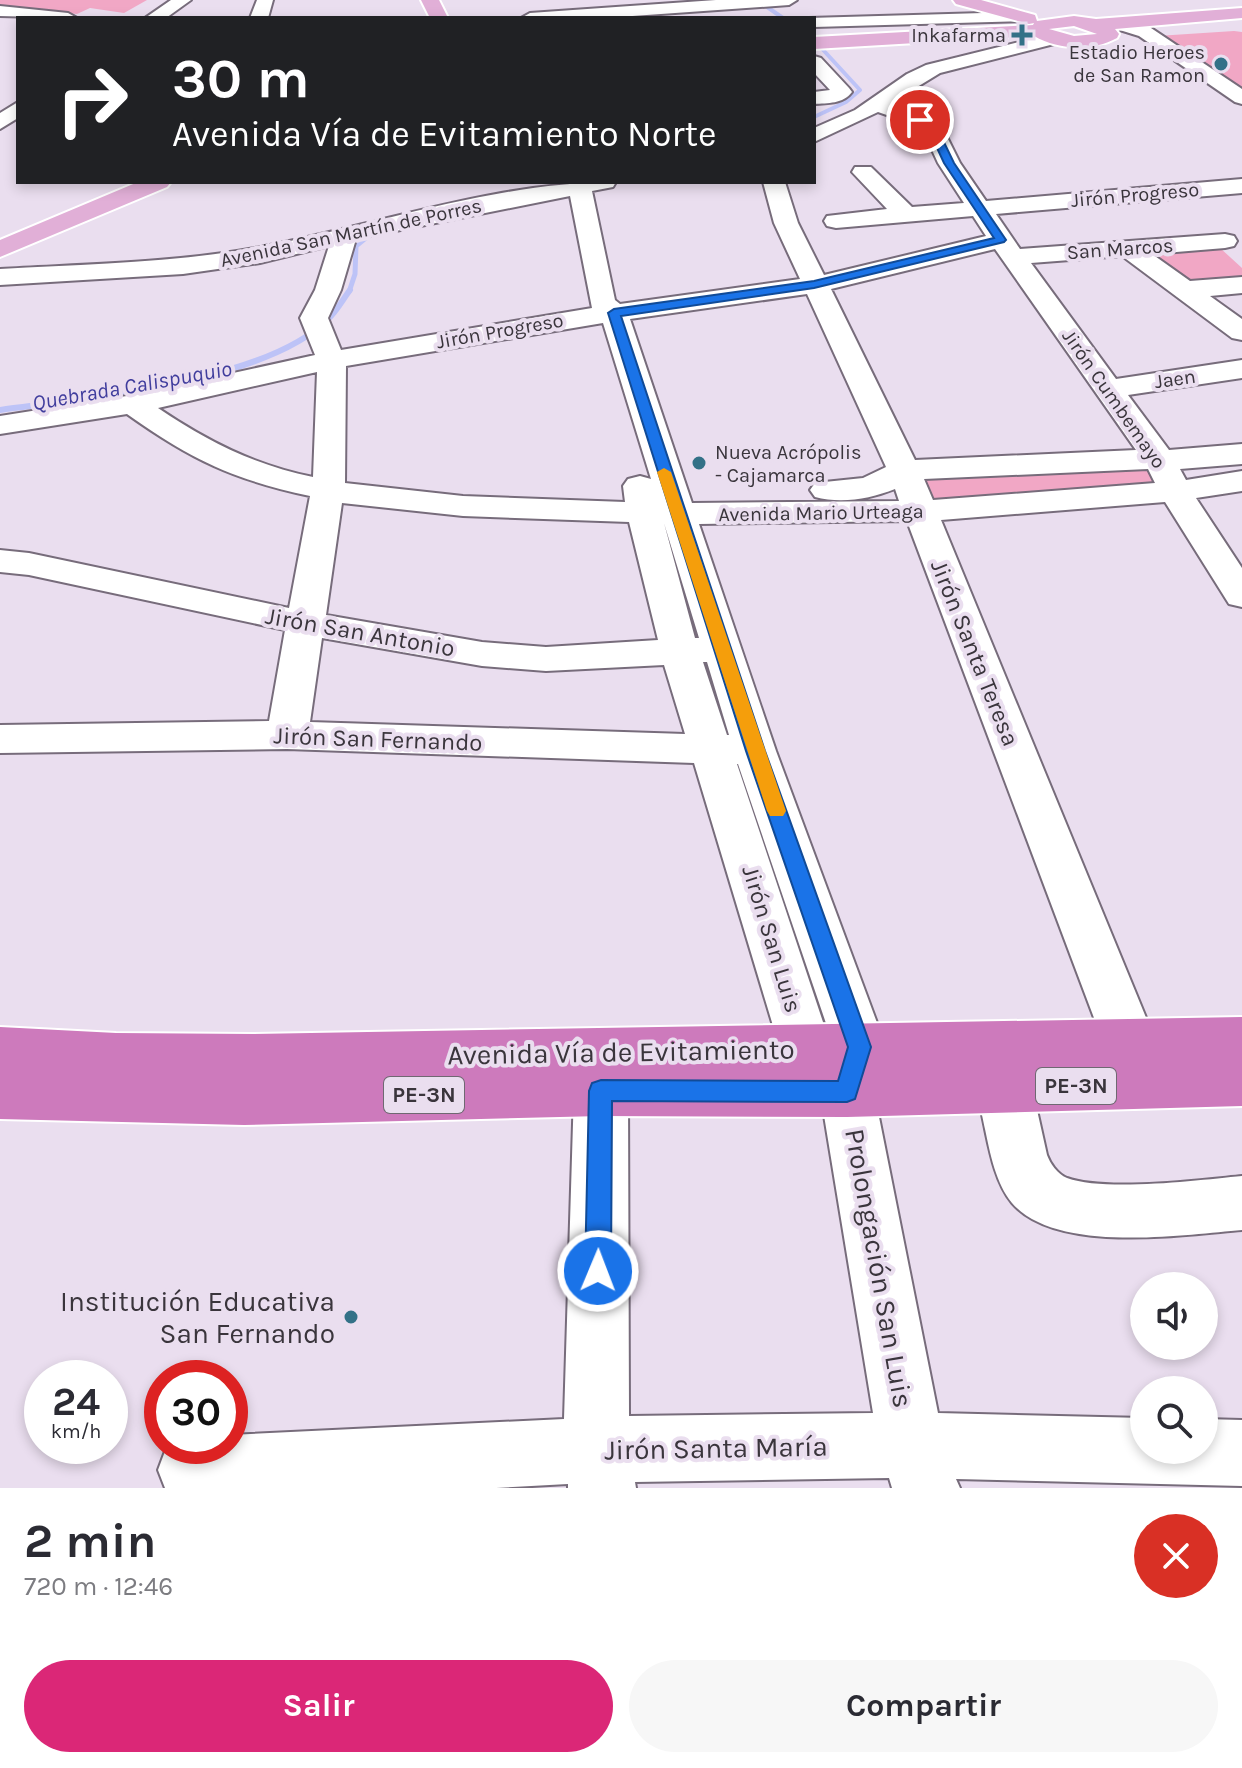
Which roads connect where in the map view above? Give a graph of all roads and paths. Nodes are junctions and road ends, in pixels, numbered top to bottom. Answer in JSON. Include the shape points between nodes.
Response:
{"nodes":[{"id":1,"x":183,"y":0,"type":"edge"},
{"id":2,"x":789,"y":0,"type":"edge"},
{"id":3,"x":962,"y":0,"type":"edge"},
{"id":4,"x":763,"y":1,"type":"edge"},
{"id":5,"x":677,"y":4,"type":"edge"},
{"id":6,"x":1242,"y":13,"type":"edge"},
{"id":7,"x":157,"y":16,"type":"edge"},
{"id":8,"x":551,"y":16,"type":"edge"},
{"id":9,"x":791,"y":16,"type":"edge"},
{"id":10,"x":1020,"y":17,"type":"junction"},
{"id":11,"x":816,"y":22,"type":"edge"},
{"id":12,"x":1242,"y":26,"type":"edge"},
{"id":13,"x":1107,"y":28,"type":"junction"},
{"id":14,"x":1048,"y":30,"type":"junction"},
{"id":15,"x":1150,"y":35,"type":"junction"},
{"id":16,"x":821,"y":39,"type":"edge"},
{"id":17,"x":1080,"y":41,"type":"junction"},
{"id":18,"x":816,"y":65,"type":"edge"},
{"id":19,"x":816,"y":98,"type":"edge"},
{"id":20,"x":1242,"y":98,"type":"edge"},
{"id":21,"x":876,"y":105,"type":"junction"},
{"id":22,"x":16,"y":110,"type":"edge"},
{"id":23,"x":0,"y":123,"type":"edge"},
{"id":24,"x":816,"y":135,"type":"edge"},
{"id":25,"x":863,"y":172,"type":"dead end"},
{"id":26,"x":133,"y":184,"type":"edge"},
{"id":27,"x":154,"y":184,"type":"edge"},
{"id":28,"x":775,"y":184,"type":"edge"},
{"id":29,"x":1242,"y":186,"type":"edge"},
{"id":30,"x":588,"y":189,"type":"edge"},
{"id":31,"x":497,"y":192,"type":"edge"},
{"id":32,"x":1162,"y":193,"type":"junction"},
{"id":33,"x":979,"y":207,"type":"junction"},
{"id":34,"x":904,"y":213,"type":"junction"},
{"id":35,"x":836,"y":221,"type":"dead end"},
{"id":36,"x":344,"y":237,"type":"junction"},
{"id":37,"x":0,"y":246,"type":"edge"},
{"id":38,"x":1008,"y":248,"type":"junction"},
{"id":39,"x":1127,"y":248,"type":"junction"},
{"id":40,"x":1233,"y":248,"type":"edge"},
{"id":41,"x":0,"y":277,"type":"edge"},
{"id":42,"x":814,"y":285,"type":"junction"},
{"id":43,"x":1242,"y":285,"type":"edge"},
{"id":44,"x":1181,"y":290,"type":"junction"},
{"id":45,"x":603,"y":314,"type":"junction"},
{"id":46,"x":1242,"y":332,"type":"edge"},
{"id":47,"x":322,"y":339,"type":"junction"},
{"id":48,"x":1242,"y":369,"type":"edge"},
{"id":49,"x":1108,"y":389,"type":"junction"},
{"id":50,"x":170,"y":396,"type":"junction"},
{"id":51,"x":133,"y":404,"type":"junction"},
{"id":52,"x":0,"y":425,"type":"edge"},
{"id":53,"x":1242,"y":454,"type":"edge"},
{"id":54,"x":1159,"y":459,"type":"junction"},
{"id":55,"x":904,"y":470,"type":"junction"},
{"id":56,"x":1242,"y":481,"type":"edge"},
{"id":57,"x":329,"y":483,"type":"junction"},
{"id":58,"x":1176,"y":493,"type":"junction"},
{"id":59,"x":658,"y":500,"type":"junction"},
{"id":60,"x":919,"y":513,"type":"junction"},
{"id":61,"x":0,"y":561,"type":"edge"},
{"id":62,"x":1242,"y":596,"type":"edge"},
{"id":63,"x":305,"y":623,"type":"junction"},
{"id":64,"x":724,"y":648,"type":"junction"},
{"id":65,"x":680,"y":653,"type":"junction"},
{"id":66,"x":287,"y":735,"type":"junction"},
{"id":67,"x":0,"y":739,"type":"edge"},
{"id":68,"x":712,"y":749,"type":"junction"},
{"id":69,"x":755,"y":751,"type":"junction"},
{"id":70,"x":1242,"y":1040,"type":"edge"},
{"id":71,"x":806,"y":1049,"type":"junction"},
{"id":72,"x":0,"y":1050,"type":"edge"},
{"id":73,"x":1139,"y":1064,"type":"junction"},
{"id":74,"x":1001,"y":1066,"type":"junction"},
{"id":75,"x":853,"y":1069,"type":"junction"},
{"id":76,"x":248,"y":1079,"type":"junction"},
{"id":77,"x":1242,"y":1082,"type":"edge"},
{"id":78,"x":601,"y":1091,"type":"junction"},
{"id":79,"x":0,"y":1094,"type":"edge"},
{"id":80,"x":1242,"y":1203,"type":"edge"},
{"id":81,"x":1242,"y":1453,"type":"edge"},
{"id":82,"x":919,"y":1466,"type":"edge"},
{"id":83,"x":599,"y":1469,"type":"edge"},
{"id":84,"x":191,"y":1470,"type":"dead end"}],
"edges":[{"from":1,"to":7,"type":"street"},
{"from":2,"to":4,"type":"street"},
{"from":3,"to":10,"type":"main road"},
{"from":4,"to":5,"type":"street"},
{"from":4,"to":9,"type":"street"},
{"from":5,"to":8,"type":"street"},
{"from":6,"to":13,"type":"main road"},
{"from":10,"to":11,"type":"street"},
{"from":10,"to":14,"type":"main road"},
{"from":12,"to":15,"type":"main road"},
{"from":13,"to":14,"type":"main road"},
{"from":13,"to":15,"type":"main road"},
{"from":13,"to":17,"type":"main road"},
{"from":14,"to":16,"type":"main road"},
{"from":14,"to":17,"type":"main road"},
{"from":14,"to":21,"type":"street","via":[[933,69]]},
{"from":15,"to":17,"type":"street"},
{"from":15,"to":20,"type":"street"},
{"from":18,"to":19,"type":"street","via":[[842,92]]},
{"from":21,"to":24,"type":"street"},
{"from":21,"to":33,"type":"street","name":"Jirón Cumbemayo","via":[[929,127]]},
{"from":22,"to":23,"type":"street"},
{"from":25,"to":34,"type":"street"},
{"from":26,"to":37,"type":"main road"},
{"from":27,"to":37,"type":"main road"},
{"from":28,"to":42,"type":"street","name":"Jirón Santa Teresa"},
{"from":29,"to":32,"type":"street","name":"Jirón Progreso"},
{"from":30,"to":31,"type":"street","name":"Avenida San Martín de Porres"},
{"from":30,"to":45,"type":"street","name":"Jirón San Luis"},
{"from":31,"to":36,"type":"street","name":"Avenida San Martín de Porres"},
{"from":32,"to":33,"type":"street","name":"Jirón Progreso"},
{"from":32,"to":40,"type":"street"},
{"from":33,"to":34,"type":"street","name":"Jirón Progreso"},
{"from":33,"to":38,"type":"street","name":"Jirón Cumbemayo"},
{"from":34,"to":35,"type":"street","name":"Jirón Progreso"},
{"from":36,"to":41,"type":"street","name":"Avenida San Martín de Porres","via":[[183,266]]},
{"from":36,"to":47,"type":"street"},
{"from":38,"to":39,"type":"street","name":"San Marcos"},
{"from":38,"to":42,"type":"street","name":"Jirón Progreso"},
{"from":38,"to":49,"type":"street","name":"Jirón Cumbemayo"},
{"from":39,"to":40,"type":"street","name":"San Marcos"},
{"from":39,"to":44,"type":"street"},
{"from":42,"to":45,"type":"street","name":"Jirón Progreso"},
{"from":42,"to":55,"type":"street","name":"Jirón Santa Teresa"},
{"from":43,"to":44,"type":"street"},
{"from":44,"to":46,"type":"street"},
{"from":45,"to":47,"type":"street","name":"Jirón Progreso"},
{"from":45,"to":59,"type":"street","name":"Jirón San Luis"},
{"from":47,"to":50,"type":"street","name":"Jirón Progreso"},
{"from":47,"to":57,"type":"street"},
{"from":48,"to":49,"type":"street","name":"Jaen"},
{"from":49,"to":54,"type":"street","name":"Jirón Cumbemayo"},
{"from":50,"to":51,"type":"street","name":"Jirón Progreso"},
{"from":50,"to":57,"type":"street","name":"Avenida Mario Urteaga","via":[[212,427]]},
{"from":51,"to":52,"type":"street","name":"Jirón Progreso"},
{"from":51,"to":57,"type":"street","name":"Avenida Mario Urteaga","via":[[187,442],[245,470]]},
{"from":53,"to":54,"type":"street","name":"Avenida Mario Urteaga"},
{"from":54,"to":55,"type":"street","name":"Avenida Mario Urteaga"},
{"from":54,"to":58,"type":"street","name":"Jirón Cumbemayo"},
{"from":55,"to":59,"type":"street","name":"Avenida Mario Urteaga","via":[[881,485],[850,491]]},
{"from":55,"to":60,"type":"street","name":"Jirón Santa Teresa"},
{"from":56,"to":58,"type":"street","name":"Avenida Mario Urteaga"},
{"from":57,"to":59,"type":"street","name":"Avenida Mario Urteaga","via":[[437,506]]},
{"from":57,"to":63,"type":"street"},
{"from":58,"to":60,"type":"street","name":"Avenida Mario Urteaga"},
{"from":58,"to":62,"type":"street","name":"Jirón Cumbemayo"},
{"from":59,"to":60,"type":"street","name":"Avenida Mario Urteaga"},
{"from":59,"to":64,"type":"street","name":"Jirón San Luis"},
{"from":59,"to":65,"type":"street","name":"Jirón San Luis"},
{"from":60,"to":73,"type":"street","name":"Jirón Santa Teresa"},
{"from":61,"to":63,"type":"street","name":"Jirón San Antonio"},
{"from":63,"to":65,"type":"street","name":"Jirón San Antonio","via":[[482,654],[546,659]]},
{"from":63,"to":66,"type":"street"},
{"from":64,"to":65,"type":"street","name":"Jirón San Antonio"},
{"from":64,"to":69,"type":"street","name":"Jirón San Luis"},
{"from":65,"to":68,"type":"street","name":"Jirón San Luis"},
{"from":66,"to":67,"type":"street","name":"Jirón San Fernando"},
{"from":66,"to":68,"type":"street","name":"Jirón San Fernando"},
{"from":68,"to":69,"type":"street","name":"Jirón San Fernando"},
{"from":68,"to":71,"type":"street","name":"Jirón San Luis"},
{"from":69,"to":75,"type":"street","name":"Jirón San Luis"},
{"from":70,"to":73,"type":"highway","number":"PE-3N"},
{"from":71,"to":75,"type":"highway","name":"Avenida Vía de Evitamiento","number":"PE-3N"},
{"from":71,"to":76,"type":"highway","name":"Avenida Vía de Evitamiento","number":"PE-3N"},
{"from":72,"to":76,"type":"highway","name":"Avenida Vía de Evitamiento","number":"PE-3N","via":[[116,1057]]},
{"from":73,"to":74,"type":"highway","number":"PE-3N"},
{"from":73,"to":77,"type":"highway","number":"PE-3N"},
{"from":74,"to":75,"type":"highway","number":"PE-3N"},
{"from":74,"to":80,"type":"street","via":[[1023,1167],[1044,1197],[1094,1211]]},
{"from":75,"to":78,"type":"highway","number":"PE-3N"},
{"from":75,"to":82,"type":"street","name":"Prolongación San Luis"},
{"from":76,"to":78,"type":"highway","number":"PE-3N"},
{"from":76,"to":79,"type":"highway","number":"PE-3N"},
{"from":78,"to":83,"type":"street"},
{"from":81,"to":82,"type":"street","name":"Jirón Santa María"},
{"from":82,"to":83,"type":"street","name":"Jirón Santa María"},
{"from":83,"to":84,"type":"street","name":"Jirón Santa María"}]}
